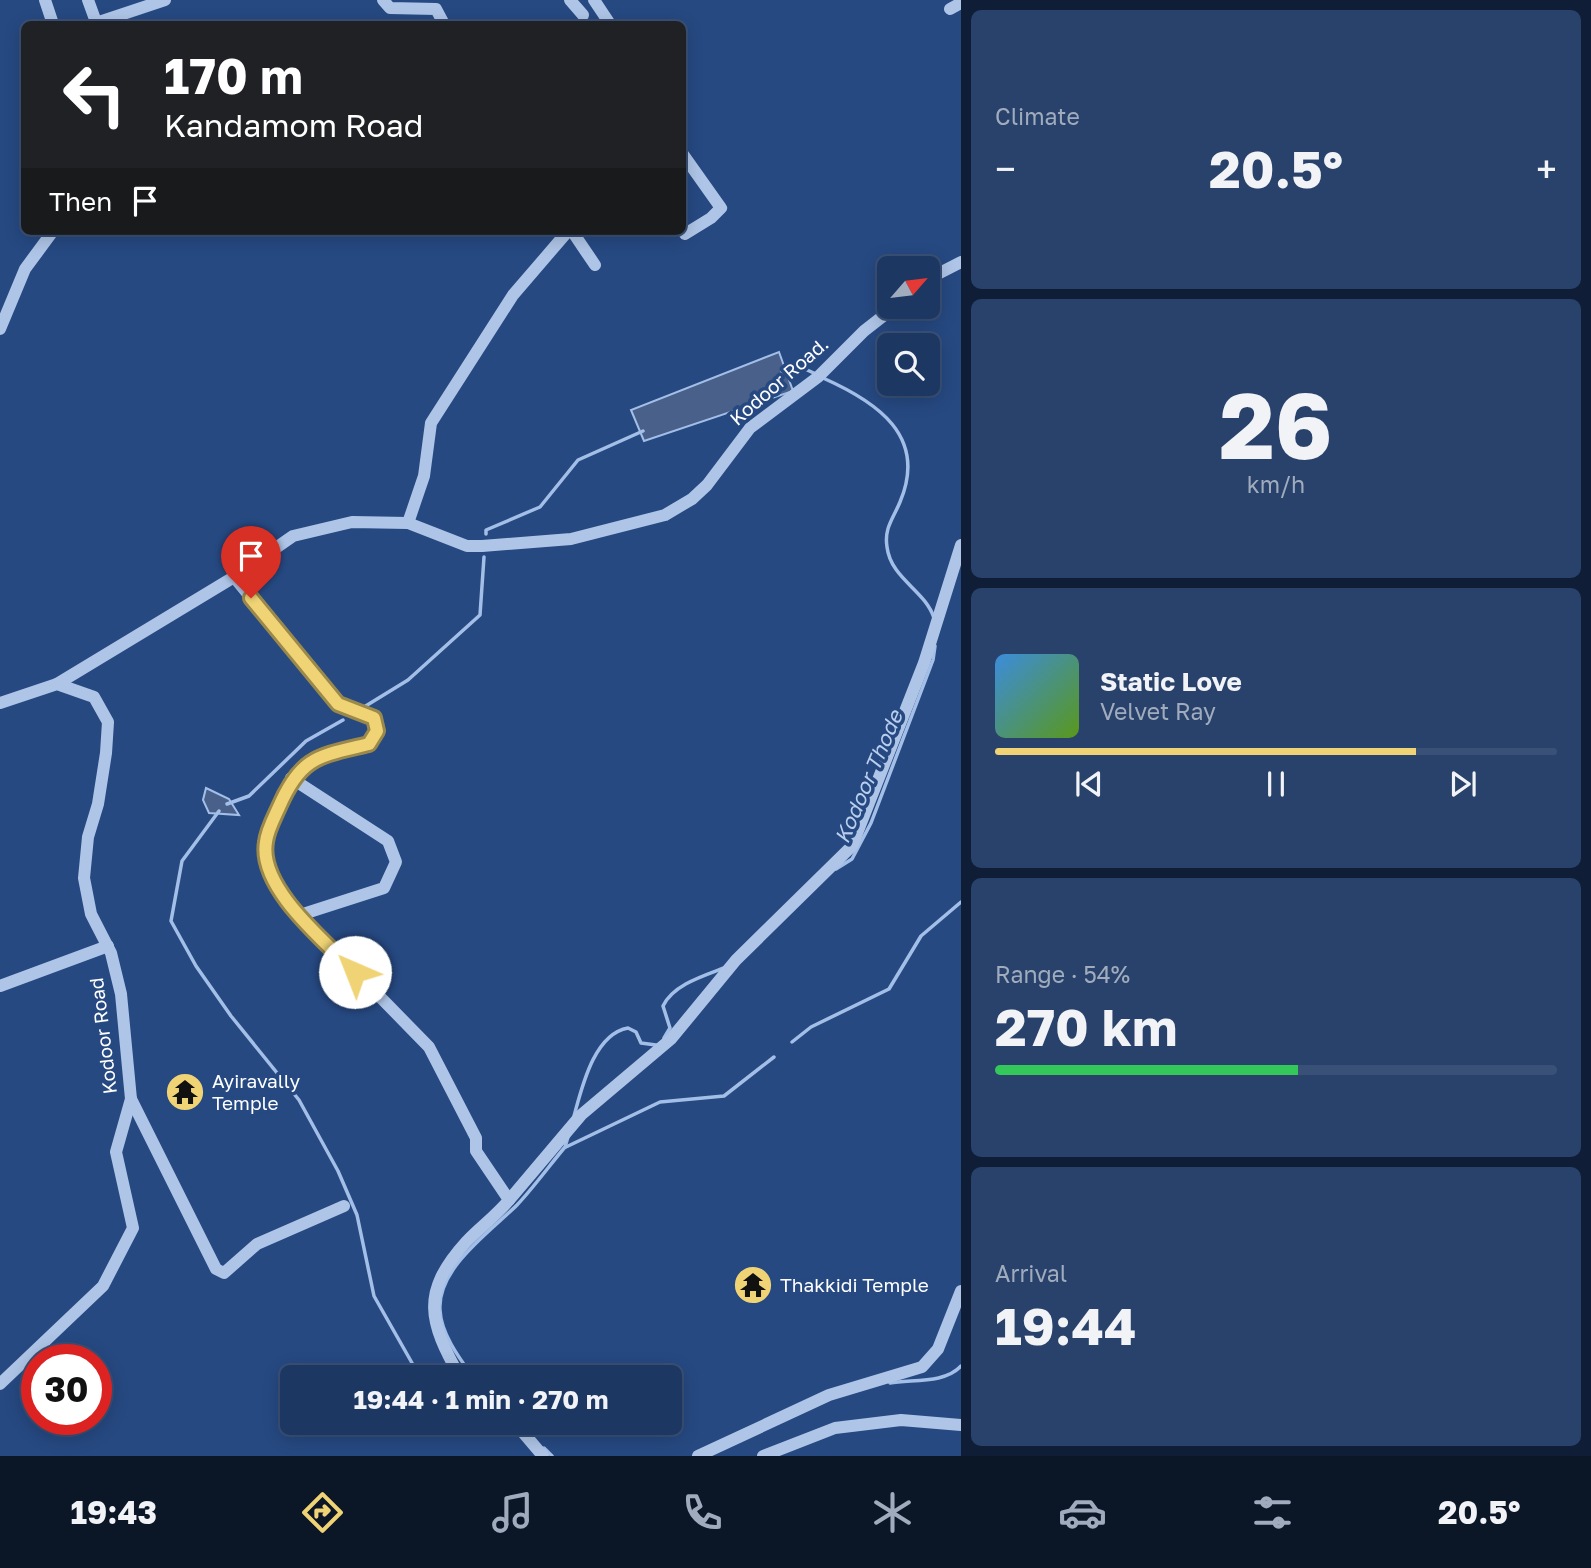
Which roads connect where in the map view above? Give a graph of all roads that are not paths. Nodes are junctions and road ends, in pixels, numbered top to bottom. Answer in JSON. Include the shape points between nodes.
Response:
{"nodes":[{"id":1,"x":45,"y":0,"type":"edge"},
{"id":2,"x":88,"y":0,"type":"edge"},
{"id":3,"x":165,"y":0,"type":"edge"},
{"id":4,"x":383,"y":0,"type":"edge"},
{"id":5,"x":570,"y":0,"type":"edge"},
{"id":6,"x":594,"y":0,"type":"edge"},
{"id":7,"x":583,"y":15,"type":"dead end"},
{"id":8,"x":52,"y":21,"type":"edge"},
{"id":9,"x":94,"y":21,"type":"edge"},
{"id":10,"x":101,"y":21,"type":"edge"},
{"id":11,"x":442,"y":21,"type":"edge"},
{"id":12,"x":608,"y":21,"type":"edge"},
{"id":13,"x":686,"y":159,"type":"edge"},
{"id":14,"x":686,"y":233,"type":"edge"},
{"id":15,"x":49,"y":235,"type":"edge"},
{"id":16,"x":566,"y":235,"type":"edge"},
{"id":17,"x":573,"y":235,"type":"edge"},
{"id":18,"x":961,"y":262,"type":"edge"},
{"id":19,"x":594,"y":265,"type":"dead end"},
{"id":20,"x":940,"y":273,"type":"edge"},
{"id":21,"x":879,"y":319,"type":"edge"},
{"id":22,"x":0,"y":329,"type":"edge"},
{"id":23,"x":408,"y":523,"type":"junction"},
{"id":24,"x":961,"y":545,"type":"edge"},
{"id":25,"x":233,"y":577,"type":"junction"},
{"id":26,"x":57,"y":684,"type":"junction"},
{"id":27,"x":0,"y":703,"type":"edge"},
{"id":28,"x":291,"y":778,"type":"junction"},
{"id":29,"x":300,"y":915,"type":"junction"},
{"id":30,"x":108,"y":946,"type":"junction"},
{"id":31,"x":0,"y":986,"type":"edge"},
{"id":32,"x":131,"y":1099,"type":"junction"},
{"id":33,"x":509,"y":1200,"type":"junction"},
{"id":34,"x":344,"y":1206,"type":"dead end"},
{"id":35,"x":961,"y":1291,"type":"edge"},
{"id":36,"x":454,"y":1365,"type":"edge"},
{"id":37,"x":0,"y":1384,"type":"edge"},
{"id":38,"x":961,"y":1425,"type":"edge"},
{"id":39,"x":525,"y":1435,"type":"edge"},
{"id":40,"x":543,"y":1456,"type":"edge"},
{"id":41,"x":698,"y":1456,"type":"edge"},
{"id":42,"x":763,"y":1456,"type":"edge"}],
"edges":[{"from":1,"to":8,"type":"street"},
{"from":2,"to":9,"type":"street"},
{"from":3,"to":10,"type":"street"},
{"from":4,"to":11,"type":"street","via":[[390,8],[436,9]]},
{"from":5,"to":7,"type":"street"},
{"from":6,"to":12,"type":"street"},
{"from":13,"to":14,"type":"street","via":[[721,208]]},
{"from":15,"to":22,"type":"street","via":[[25,269]]},
{"from":16,"to":23,"type":"street","via":[[513,295],[431,423],[424,476]]},
{"from":17,"to":19,"type":"street"},
{"from":18,"to":20,"type":"street"},
{"from":21,"to":23,"type":"street","name":"Kodoor Road.","via":[[819,376],[750,428],[707,485],[665,515],[571,539],[482,546],[467,546]]},
{"from":23,"to":25,"type":"street","name":"Kodoor Road.","via":[[352,522],[293,536]]},
{"from":24,"to":33,"type":"street","via":[[925,663],[852,846],[736,960],[671,1039],[581,1115]]},
{"from":25,"to":26,"type":"street"},
{"from":25,"to":28,"type":"street","via":[[338,704],[374,718],[377,731],[369,744],[318,756]]},
{"from":26,"to":27,"type":"street"},
{"from":26,"to":30,"type":"street","name":"Kodoor Road","via":[[93,697],[107,722],[106,753],[84,878],[91,914]]},
{"from":28,"to":29,"type":"street","via":[[265,844],[268,868],[280,892]]},
{"from":28,"to":29,"type":"street","via":[[388,841],[396,862],[384,888]]},
{"from":29,"to":33,"type":"street","via":[[429,1047],[476,1138],[479,1158]]},
{"from":30,"to":31,"type":"street"},
{"from":30,"to":32,"type":"street","name":"Kodoor Road","via":[[121,994]]},
{"from":32,"to":34,"type":"street","via":[[216,1269],[224,1273],[257,1244]]},
{"from":32,"to":37,"type":"street","name":"Kodoor Road","via":[[116,1152],[133,1228],[103,1286]]},
{"from":33,"to":36,"type":"street","via":[[468,1239],[437,1286],[433,1318]]},
{"from":35,"to":41,"type":"street","via":[[938,1349],[922,1367],[829,1395]]},
{"from":38,"to":42,"type":"street","via":[[901,1420],[835,1427]]},
{"from":39,"to":40,"type":"street"}]}
